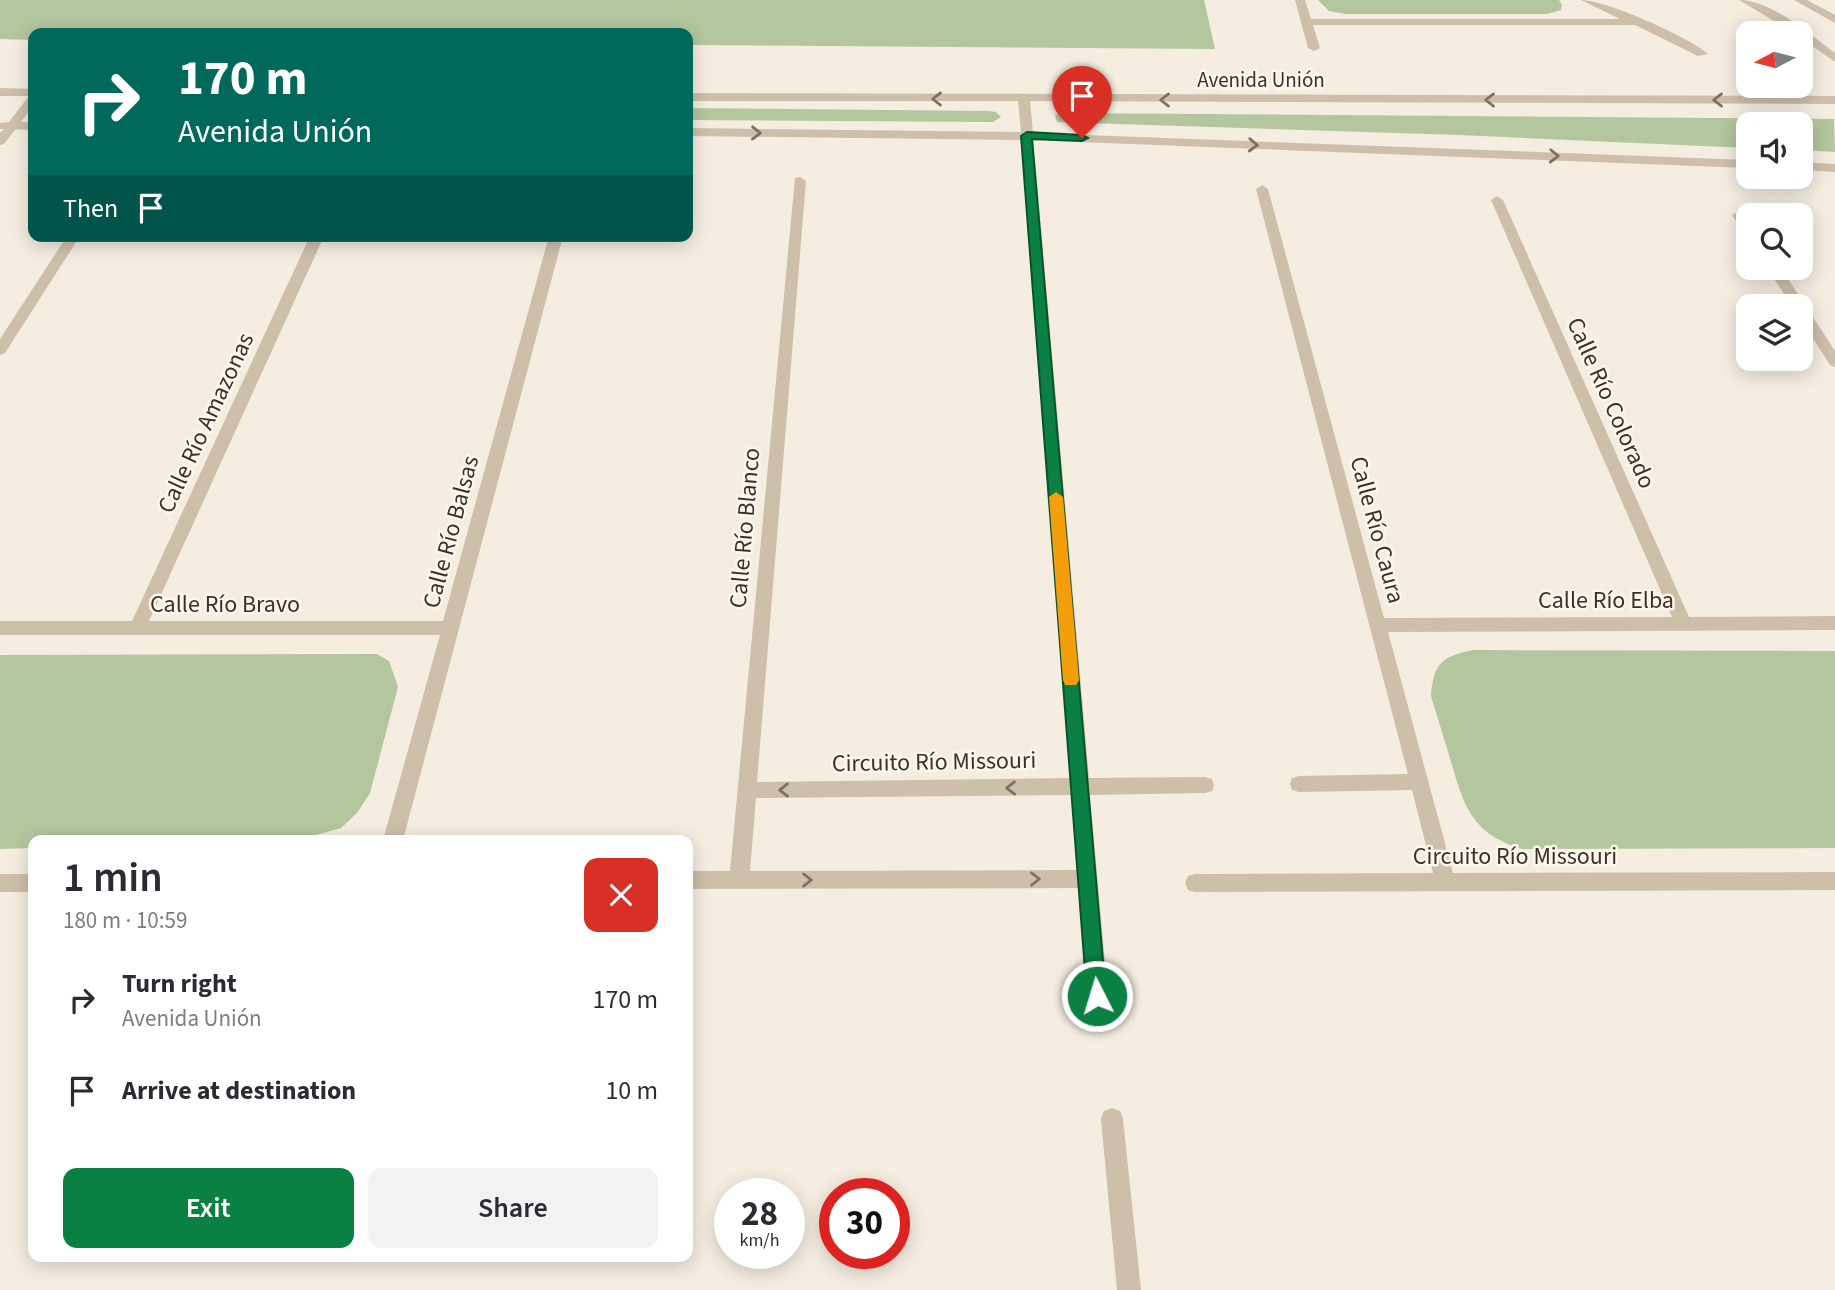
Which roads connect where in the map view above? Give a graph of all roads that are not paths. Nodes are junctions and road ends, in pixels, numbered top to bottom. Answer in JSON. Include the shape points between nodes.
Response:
{"nodes":[{"id":1,"x":1300,"y":0,"type":"edge"},
{"id":2,"x":1586,"y":0,"type":"edge"},
{"id":3,"x":1744,"y":0,"type":"edge"},
{"id":4,"x":1774,"y":0,"type":"edge"},
{"id":5,"x":1799,"y":0,"type":"edge"},
{"id":6,"x":1758,"y":7,"type":"junction"},
{"id":7,"x":1835,"y":20,"type":"edge"},
{"id":8,"x":1307,"y":22,"type":"junction"},
{"id":9,"x":1639,"y":22,"type":"junction"},
{"id":10,"x":1314,"y":48,"type":"dead end"},
{"id":11,"x":1702,"y":54,"type":"dead end"},
{"id":12,"x":1835,"y":59,"type":"edge"},
{"id":13,"x":0,"y":92,"type":"edge"},
{"id":14,"x":28,"y":92,"type":"edge"},
{"id":15,"x":693,"y":97,"type":"edge"},
{"id":16,"x":1024,"y":99,"type":"junction"},
{"id":17,"x":1835,"y":100,"type":"edge"},
{"id":18,"x":28,"y":103,"type":"edge"},
{"id":19,"x":6,"y":126,"type":"edge"},
{"id":20,"x":28,"y":126,"type":"edge"},
{"id":21,"x":693,"y":132,"type":"edge"},
{"id":22,"x":1027,"y":136,"type":"junction"},
{"id":23,"x":0,"y":141,"type":"edge"},
{"id":24,"x":1736,"y":164,"type":"edge"},
{"id":25,"x":1813,"y":166,"type":"edge"},
{"id":26,"x":1835,"y":167,"type":"edge"},
{"id":27,"x":800,"y":181,"type":"dead end"},
{"id":28,"x":1262,"y":189,"type":"dead end"},
{"id":29,"x":1496,"y":200,"type":"dead end"},
{"id":30,"x":70,"y":242,"type":"edge"},
{"id":31,"x":314,"y":242,"type":"edge"},
{"id":32,"x":553,"y":242,"type":"edge"},
{"id":33,"x":1813,"y":328,"type":"edge"},
{"id":34,"x":0,"y":350,"type":"edge"},
{"id":35,"x":1835,"y":362,"type":"edge"},
{"id":36,"x":1835,"y":623,"type":"edge"},
{"id":37,"x":1684,"y":624,"type":"junction"},
{"id":38,"x":1377,"y":625,"type":"junction"},
{"id":39,"x":0,"y":628,"type":"edge"},
{"id":40,"x":137,"y":628,"type":"junction"},
{"id":41,"x":450,"y":628,"type":"junction"},
{"id":42,"x":1419,"y":782,"type":"junction"},
{"id":43,"x":1299,"y":784,"type":"dead end"},
{"id":44,"x":1205,"y":785,"type":"dead end"},
{"id":45,"x":1079,"y":787,"type":"junction"},
{"id":46,"x":747,"y":790,"type":"junction"},
{"id":47,"x":394,"y":835,"type":"edge"},
{"id":48,"x":1087,"y":879,"type":"junction"},
{"id":49,"x":693,"y":880,"type":"edge"},
{"id":50,"x":739,"y":880,"type":"junction"},
{"id":51,"x":1835,"y":881,"type":"edge"},
{"id":52,"x":0,"y":883,"type":"edge"},
{"id":53,"x":28,"y":883,"type":"edge"},
{"id":54,"x":1195,"y":883,"type":"dead end"},
{"id":55,"x":1446,"y":883,"type":"junction"},
{"id":56,"x":1097,"y":996,"type":"dead end"},
{"id":57,"x":1112,"y":1118,"type":"dead end"},
{"id":58,"x":1129,"y":1290,"type":"edge"}],
"edges":[{"from":1,"to":8,"type":"street"},
{"from":2,"to":9,"type":"street"},
{"from":3,"to":6,"type":"street"},
{"from":4,"to":6,"type":"street"},
{"from":5,"to":7,"type":"street"},
{"from":6,"to":12,"type":"street"},
{"from":8,"to":9,"type":"street"},
{"from":8,"to":10,"type":"street"},
{"from":9,"to":11,"type":"street"},
{"from":13,"to":14,"type":"street"},
{"from":16,"to":15,"type":"street","name":"Avenida Unión","one_way":true},
{"from":17,"to":16,"type":"street","name":"Avenida Unión","one_way":true},
{"from":16,"to":22,"type":"street"},
{"from":18,"to":19,"type":"street"},
{"from":19,"to":20,"type":"street"},
{"from":19,"to":23,"type":"street"},
{"from":21,"to":22,"type":"street","one_way":true},
{"from":22,"to":24,"type":"street","one_way":true},
{"from":22,"to":45,"type":"street"},
{"from":25,"to":26,"type":"street"},
{"from":27,"to":46,"type":"street","name":"Calle Río Blanco"},
{"from":28,"to":38,"type":"street","name":"Calle Río Caura"},
{"from":29,"to":37,"type":"street","name":"Calle Río Colorado"},
{"from":30,"to":34,"type":"street"},
{"from":31,"to":40,"type":"street","name":"Calle Río Amazonas"},
{"from":32,"to":41,"type":"street","name":"Calle Río Balsas"},
{"from":33,"to":35,"type":"street"},
{"from":36,"to":37,"type":"street","name":"Calle Río Elba"},
{"from":37,"to":38,"type":"street","name":"Calle Río Elba"},
{"from":38,"to":42,"type":"street","name":"Calle Río Caura"},
{"from":39,"to":40,"type":"street","name":"Calle Río Bravo"},
{"from":40,"to":41,"type":"street","name":"Calle Río Bravo"},
{"from":41,"to":47,"type":"street","name":"Calle Río Balsas"},
{"from":42,"to":43,"type":"street"},
{"from":42,"to":55,"type":"street","name":"Calle Río Caura"},
{"from":44,"to":45,"type":"street","name":"Circuito Río Missouri"},
{"from":45,"to":46,"type":"street","name":"Circuito Río Missouri","one_way":true},
{"from":45,"to":48,"type":"street"},
{"from":46,"to":50,"type":"street","name":"Calle Río Blanco"},
{"from":50,"to":48,"type":"street","one_way":true},
{"from":48,"to":56,"type":"street"},
{"from":49,"to":50,"type":"street"},
{"from":51,"to":55,"type":"street","name":"Circuito Río Missouri"},
{"from":52,"to":53,"type":"street"},
{"from":54,"to":55,"type":"street","name":"Circuito Río Missouri"},
{"from":57,"to":58,"type":"street"}]}
